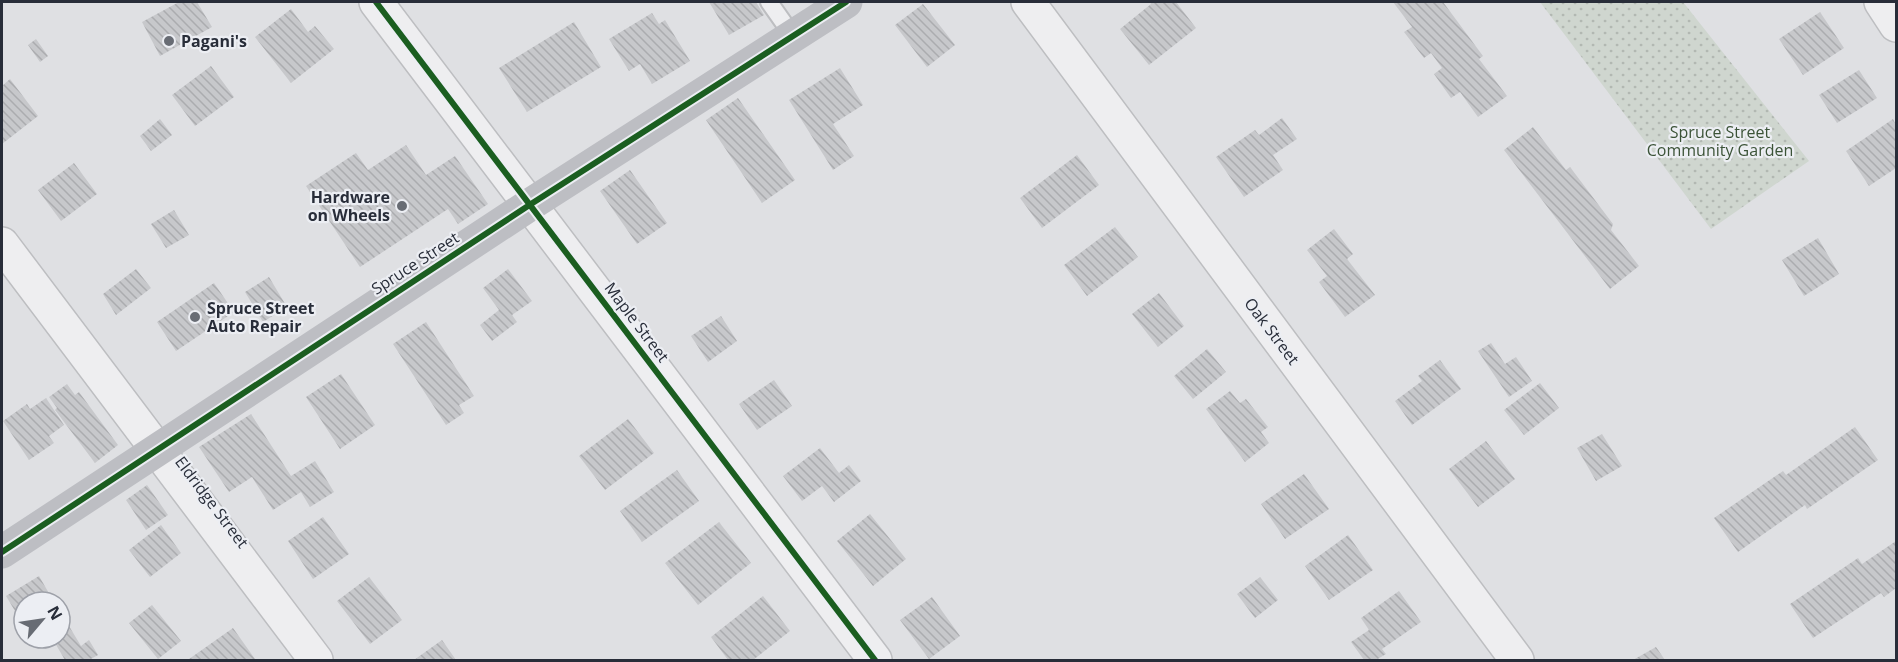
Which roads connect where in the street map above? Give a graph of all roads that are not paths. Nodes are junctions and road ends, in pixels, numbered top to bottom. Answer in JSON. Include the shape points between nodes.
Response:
{"nodes":[{"id":1,"x":376,"y":2,"type":"edge"},
{"id":2,"x":769,"y":2,"type":"edge"},
{"id":3,"x":846,"y":2,"type":"edge"},
{"id":4,"x":1028,"y":2,"type":"edge"},
{"id":5,"x":1881,"y":2,"type":"edge"},
{"id":6,"x":1896,"y":25,"type":"edge"},
{"id":7,"x":792,"y":36,"type":"junction"},
{"id":8,"x":531,"y":204,"type":"junction"},
{"id":9,"x":2,"y":244,"type":"edge"},
{"id":10,"x":156,"y":450,"type":"junction"},
{"id":11,"x":2,"y":552,"type":"edge"},
{"id":12,"x":316,"y":660,"type":"edge"},
{"id":13,"x":875,"y":660,"type":"edge"},
{"id":14,"x":1517,"y":660,"type":"edge"}],
"edges":[{"from":1,"to":8,"type":"street","name":"Maple Street"},
{"from":2,"to":7,"type":"lane"},
{"from":3,"to":7,"type":"street","name":"Spruce Street"},
{"from":4,"to":14,"type":"street","name":"Oak Street"},
{"from":5,"to":6,"type":"street"},
{"from":7,"to":8,"type":"street","name":"Spruce Street"},
{"from":8,"to":10,"type":"street","name":"Spruce Street"},
{"from":8,"to":13,"type":"street","name":"Maple Street"},
{"from":9,"to":10,"type":"street","name":"Eldridge Street"},
{"from":10,"to":11,"type":"street","name":"Spruce Street"},
{"from":10,"to":12,"type":"street","name":"Eldridge Street"}]}
